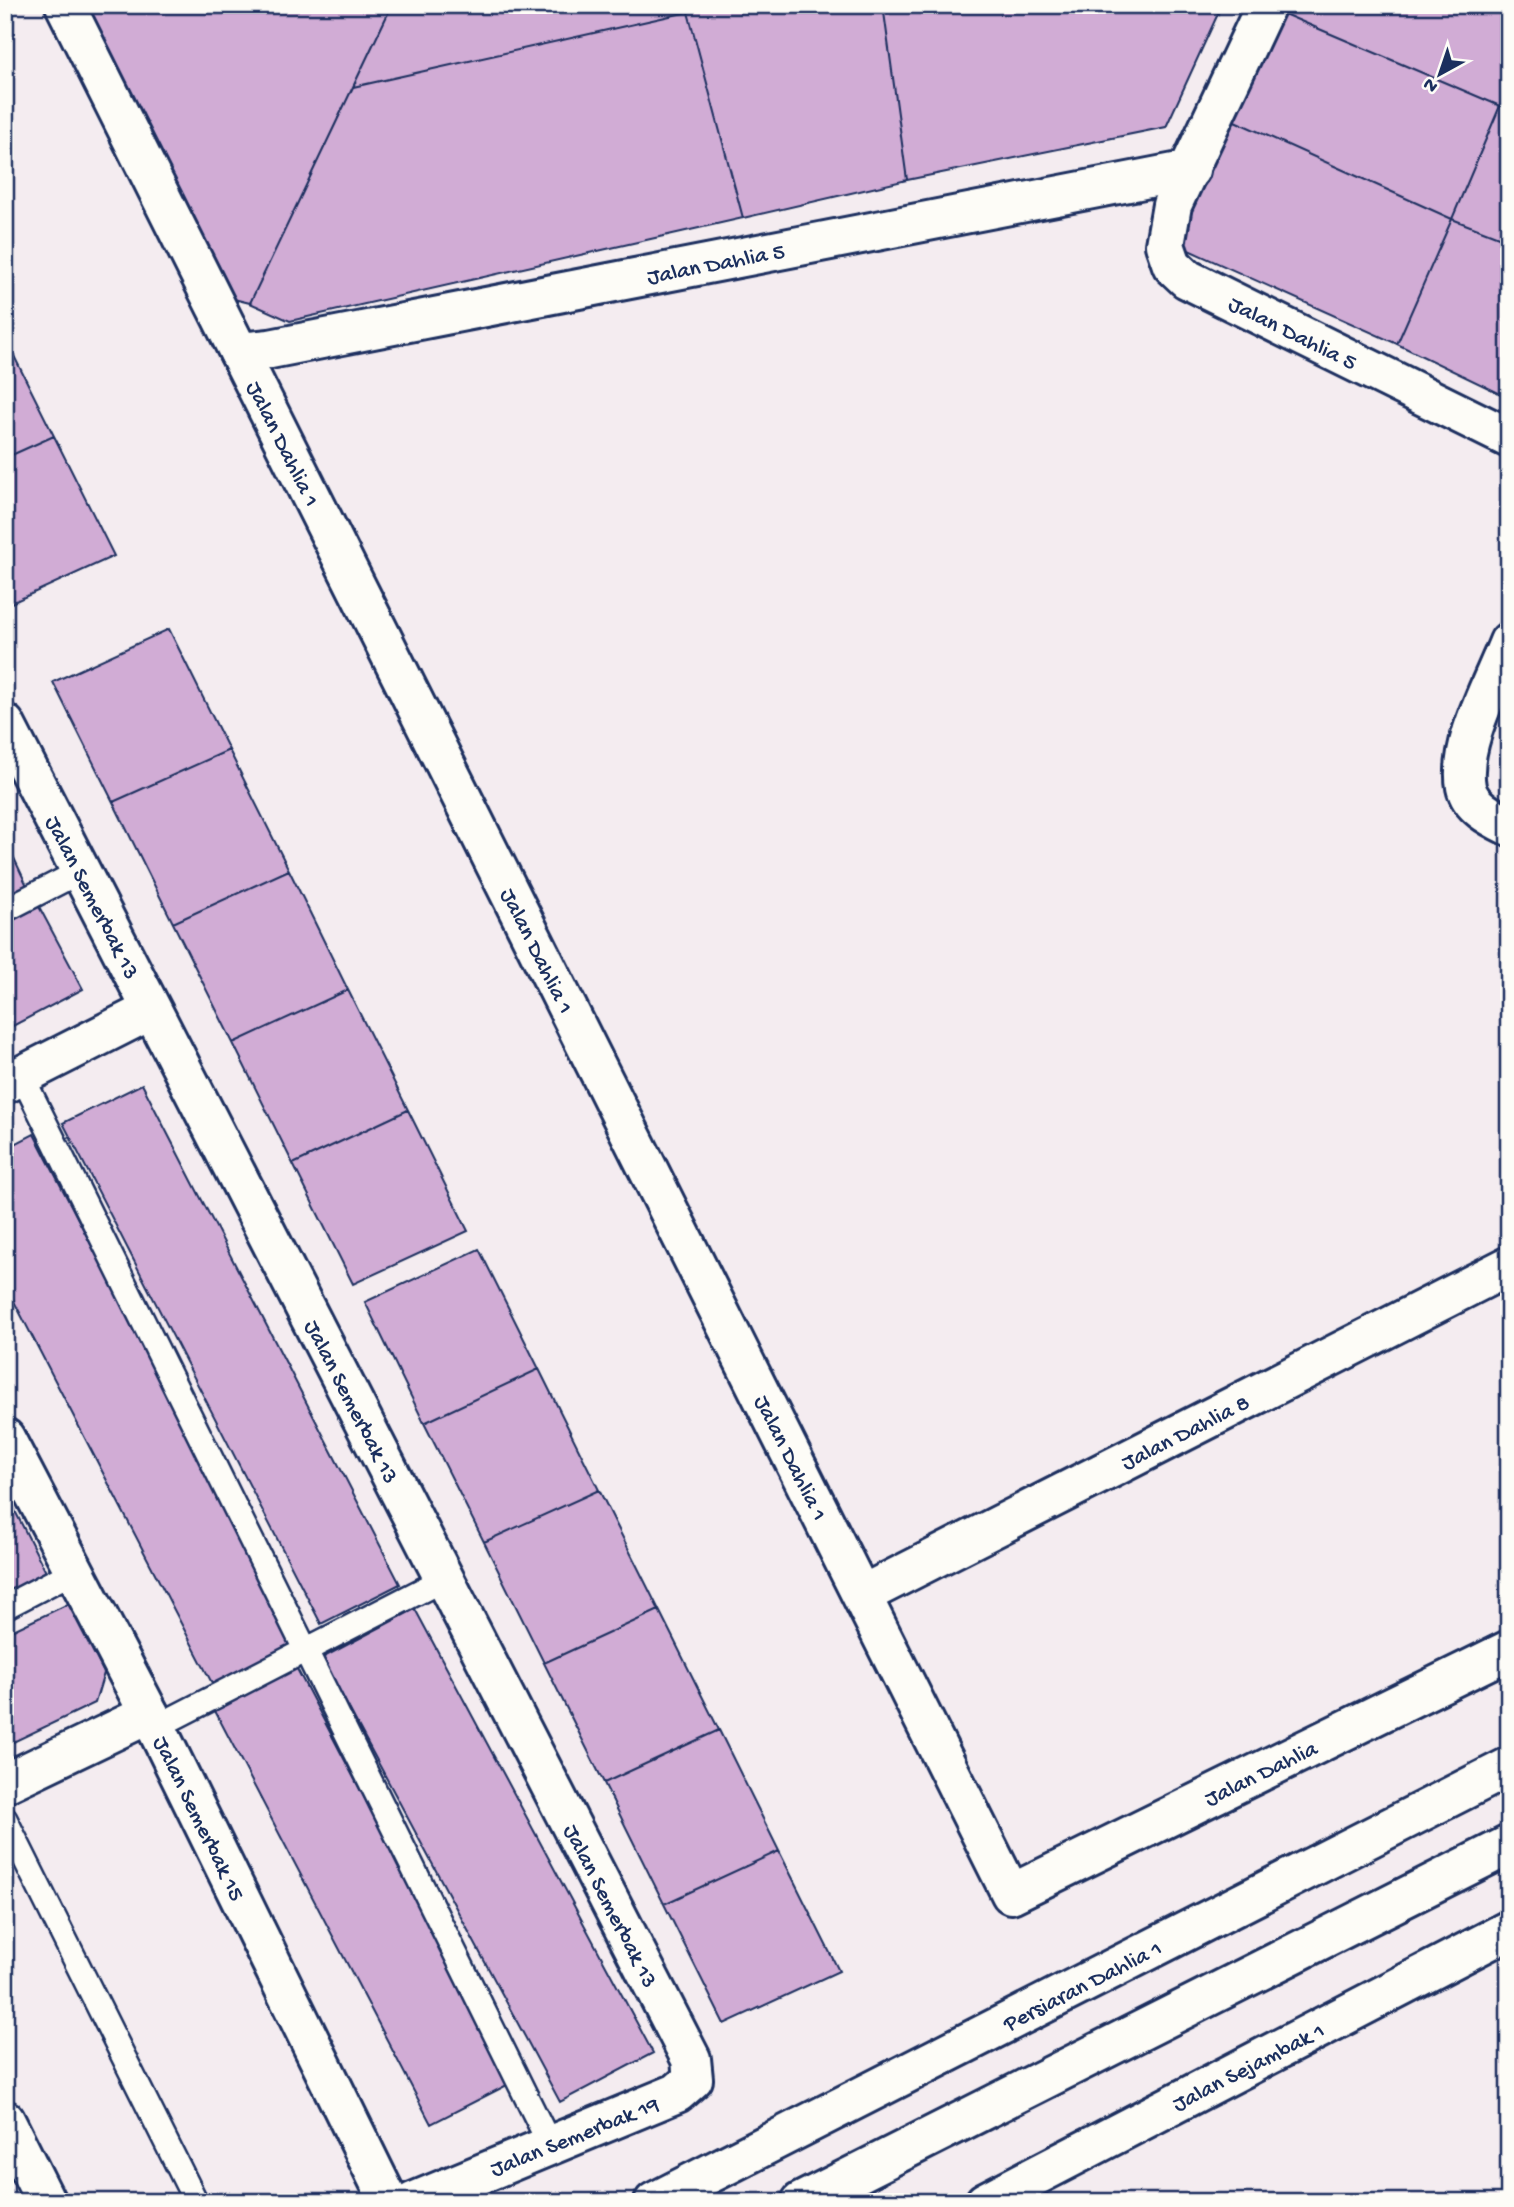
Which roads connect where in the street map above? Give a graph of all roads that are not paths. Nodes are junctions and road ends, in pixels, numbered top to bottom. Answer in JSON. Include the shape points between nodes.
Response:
{"nodes":[{"id":1,"x":65,"y":5,"type":"edge"},
{"id":2,"x":1266,"y":5,"type":"edge"},
{"id":3,"x":1190,"y":170,"type":"junction"},
{"id":4,"x":239,"y":352,"type":"junction"},
{"id":5,"x":1509,"y":438,"type":"edge"},
{"id":6,"x":1509,"y":642,"type":"edge"},
{"id":7,"x":6,"y":727,"type":"edge"},
{"id":8,"x":1509,"y":826,"type":"edge"},
{"id":9,"x":81,"y":871,"type":"junction"},
{"id":10,"x":5,"y":910,"type":"edge"},
{"id":11,"x":151,"y":1010,"type":"junction"},
{"id":12,"x":14,"y":1080,"type":"edge"},
{"id":13,"x":1509,"y":1265,"type":"edge"},
{"id":14,"x":6,"y":1440,"type":"edge"},
{"id":15,"x":74,"y":1571,"type":"junction"},
{"id":16,"x":444,"y":1579,"type":"junction"},
{"id":17,"x":862,"y":1595,"type":"junction"},
{"id":18,"x":5,"y":1607,"type":"edge"},
{"id":19,"x":305,"y":1650,"type":"junction"},
{"id":20,"x":1509,"y":1650,"type":"edge"},
{"id":21,"x":152,"y":1721,"type":"junction"},
{"id":22,"x":1509,"y":1767,"type":"edge"},
{"id":23,"x":5,"y":1783,"type":"edge"},
{"id":24,"x":5,"y":1819,"type":"edge"},
{"id":25,"x":1509,"y":1845,"type":"edge"},
{"id":26,"x":1011,"y":1894,"type":"joint"},
{"id":27,"x":1509,"y":1930,"type":"edge"},
{"id":28,"x":693,"y":2079,"type":"joint"},
{"id":29,"x":5,"y":2120,"type":"edge"},
{"id":30,"x":550,"y":2145,"type":"junction"},
{"id":31,"x":46,"y":2202,"type":"edge"},
{"id":32,"x":196,"y":2202,"type":"edge"},
{"id":33,"x":389,"y":2202,"type":"edge"},
{"id":34,"x":413,"y":2202,"type":"edge"},
{"id":35,"x":654,"y":2202,"type":"edge"},
{"id":36,"x":801,"y":2202,"type":"edge"},
{"id":37,"x":985,"y":2202,"type":"edge"}],
"edges":[{"from":1,"to":4,"type":"street","name":"Jalan Dahlia 1"},
{"from":2,"to":3,"type":"street","name":"Jalan Dahlia 5"},
{"from":3,"to":4,"type":"street","name":"Jalan Dahlia 5"},
{"from":3,"to":5,"type":"street","name":"Jalan Dahlia 5","via":[[1167,223],[1168,256],[1179,272]]},
{"from":4,"to":17,"type":"street","name":"Jalan Dahlia 1"},
{"from":6,"to":8,"type":"street","via":[[1465,752],[1466,789],[1485,814]]},
{"from":7,"to":9,"type":"street","name":"Jalan Semerbak 13"},
{"from":9,"to":10,"type":"lane"},
{"from":9,"to":11,"type":"street","name":"Jalan Semerbak 13"},
{"from":11,"to":12,"type":"street"},
{"from":11,"to":16,"type":"street","name":"Jalan Semerbak 13"},
{"from":12,"to":19,"type":"lane"},
{"from":13,"to":17,"type":"street","name":"Jalan Dahlia 8"},
{"from":14,"to":15,"type":"street","name":"Jalan Semerbak 15"},
{"from":15,"to":18,"type":"lane"},
{"from":15,"to":21,"type":"street","name":"Jalan Semerbak 15"},
{"from":16,"to":19,"type":"lane"},
{"from":16,"to":28,"type":"street","name":"Jalan Semerbak 13","via":[[691,2059]]},
{"from":17,"to":26,"type":"street","name":"Jalan Dahlia 1"},
{"from":19,"to":21,"type":"lane"},
{"from":19,"to":30,"type":"lane"},
{"from":20,"to":26,"type":"street","name":"Jalan Dahlia"},
{"from":21,"to":23,"type":"street"},
{"from":21,"to":33,"type":"street","name":"Jalan Semerbak 15"},
{"from":22,"to":35,"type":"street","name":"Persiaran Dahlia 1"},
{"from":24,"to":32,"type":"lane"},
{"from":25,"to":36,"type":"street"},
{"from":27,"to":37,"type":"street","name":"Jalan Sejambak 1"},
{"from":28,"to":30,"type":"street","name":"Jalan Semerbak 19","via":[[677,2092]]},
{"from":29,"to":31,"type":"street"},
{"from":30,"to":34,"type":"street","name":"Jalan Semerbak 19"}]}
